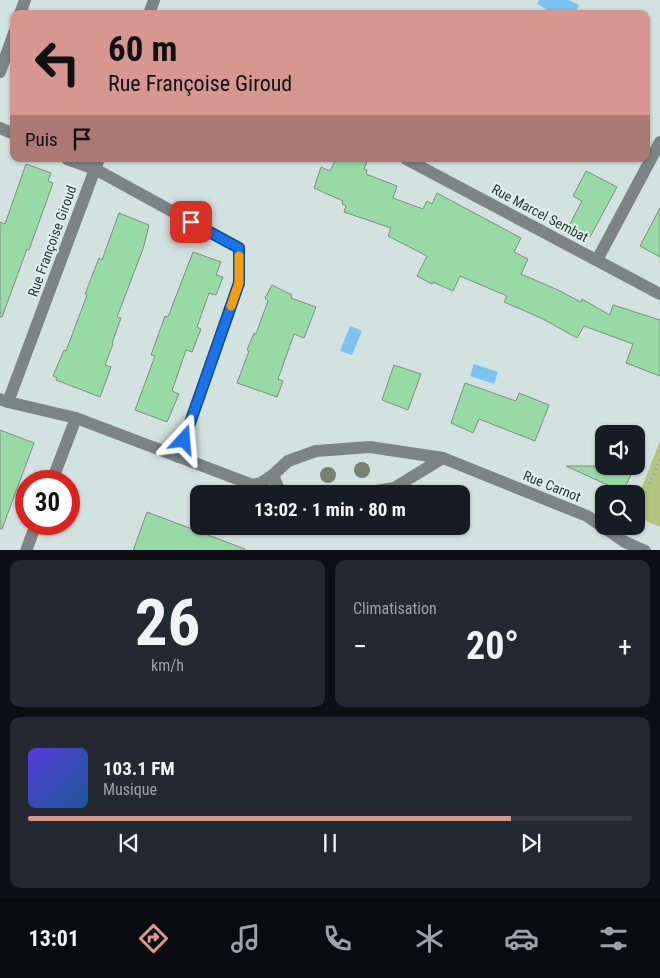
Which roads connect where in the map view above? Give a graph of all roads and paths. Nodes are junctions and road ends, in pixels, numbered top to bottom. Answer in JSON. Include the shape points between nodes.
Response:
{"nodes":[{"id":1,"x":10,"y":44,"type":"edge"},
{"id":2,"x":0,"y":72,"type":"edge"},
{"id":3,"x":660,"y":142,"type":"edge"},
{"id":4,"x":650,"y":161,"type":"edge"},
{"id":5,"x":412,"y":162,"type":"edge"},
{"id":6,"x":649,"y":162,"type":"edge"},
{"id":7,"x":97,"y":164,"type":"edge"},
{"id":8,"x":597,"y":260,"type":"junction"},
{"id":9,"x":660,"y":294,"type":"edge"},
{"id":10,"x":4,"y":400,"type":"edge"},
{"id":11,"x":76,"y":418,"type":"junction"},
{"id":12,"x":178,"y":457,"type":"junction"},
{"id":13,"x":443,"y":458,"type":"junction"},
{"id":14,"x":660,"y":459,"type":"edge"},
{"id":15,"x":56,"y":470,"type":"edge"},
{"id":16,"x":273,"y":475,"type":"junction"},
{"id":17,"x":278,"y":485,"type":"edge"},
{"id":18,"x":399,"y":485,"type":"edge"},
{"id":19,"x":645,"y":495,"type":"edge"},
{"id":20,"x":32,"y":535,"type":"edge"},
{"id":21,"x":26,"y":550,"type":"edge"},
{"id":22,"x":645,"y":550,"type":"edge"}],
"edges":[{"from":1,"to":2,"type":"street"},
{"from":3,"to":4,"type":"street"},
{"from":5,"to":8,"type":"street","name":"Rue Marcel Sembat"},
{"from":6,"to":8,"type":"street"},
{"from":7,"to":10,"type":"street","name":"Rue Françoise Giroud"},
{"from":7,"to":12,"type":"street","via":[[239,248],[239,283]]},
{"from":8,"to":9,"type":"street","name":"Rue Marcel Sembat"},
{"from":10,"to":11,"type":"street","name":"Rue Carnot"},
{"from":11,"to":12,"type":"street","name":"Rue Carnot"},
{"from":11,"to":15,"type":"street"},
{"from":12,"to":16,"type":"street","name":"Rue Carnot","via":[[253,485],[261,484]]},
{"from":13,"to":16,"type":"street","name":"Rue Carnot","via":[[370,447],[316,451],[288,461]]},
{"from":13,"to":18,"type":"street"},
{"from":13,"to":22,"type":"street","name":"Rue Carnot","via":[[587,516],[625,542]]},
{"from":14,"to":19,"type":"path"},
{"from":16,"to":17,"type":"street"},
{"from":20,"to":21,"type":"street"}]}
